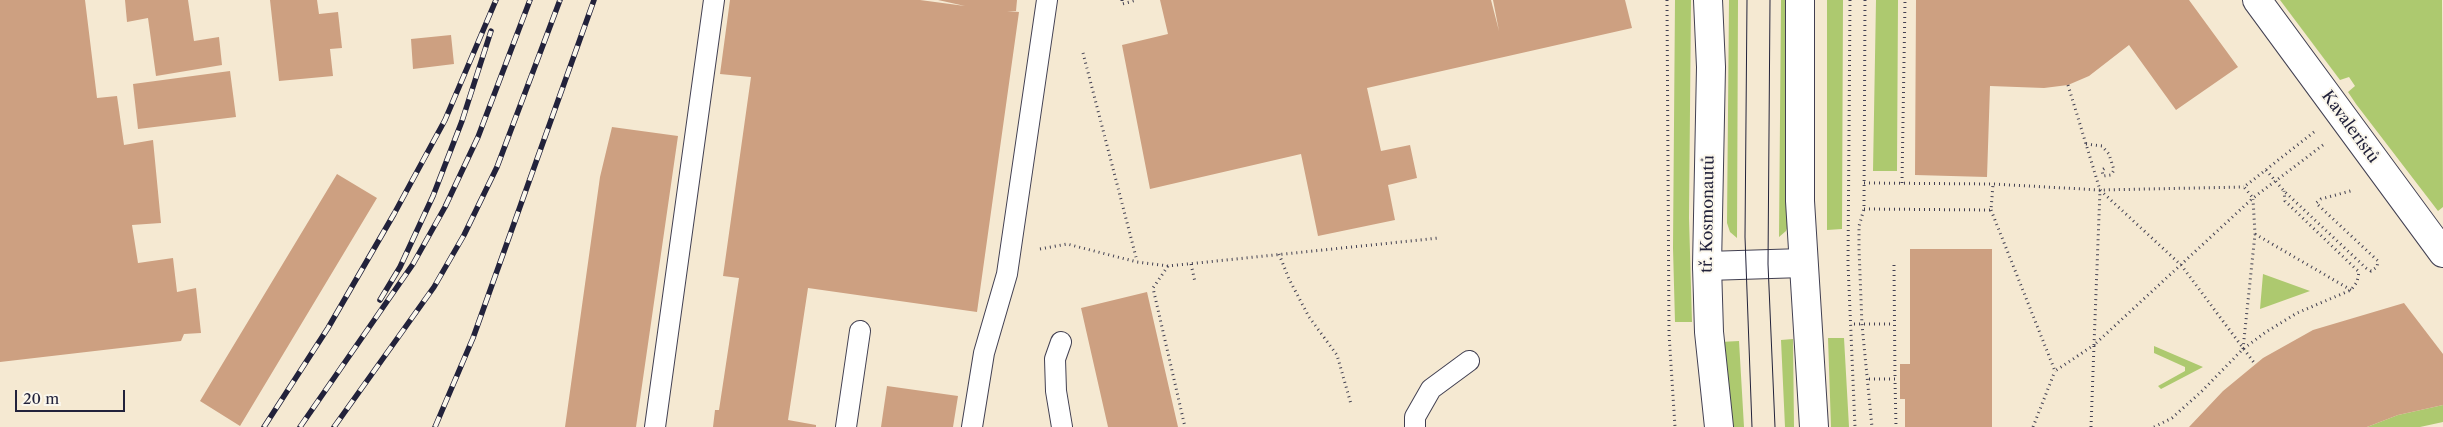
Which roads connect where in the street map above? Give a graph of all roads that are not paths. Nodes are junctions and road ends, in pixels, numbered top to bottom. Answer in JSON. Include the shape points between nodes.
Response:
{"nodes":[{"id":1,"x":714,"y":0,"type":"edge"},
{"id":2,"x":1046,"y":0,"type":"edge"},
{"id":3,"x":1708,"y":0,"type":"edge"},
{"id":4,"x":1800,"y":0,"type":"edge"},
{"id":5,"x":2256,"y":0,"type":"edge"},
{"id":6,"x":2443,"y":253,"type":"edge"},
{"id":7,"x":1803,"y":263,"type":"junction"},
{"id":8,"x":1707,"y":266,"type":"junction"},
{"id":9,"x":860,"y":330,"type":"dead end"},
{"id":10,"x":1061,"y":342,"type":"dead end"},
{"id":11,"x":1469,"y":362,"type":"dead end"},
{"id":12,"x":655,"y":427,"type":"edge"},
{"id":13,"x":846,"y":427,"type":"edge"},
{"id":14,"x":972,"y":427,"type":"edge"},
{"id":15,"x":1062,"y":427,"type":"edge"},
{"id":16,"x":1415,"y":427,"type":"edge"},
{"id":17,"x":1719,"y":427,"type":"edge"},
{"id":18,"x":1814,"y":427,"type":"edge"}],
"edges":[{"from":1,"to":12,"type":"lane"},
{"from":2,"to":14,"type":"lane","via":[[1007,274],[984,354]]},
{"from":3,"to":8,"type":"street","name":"tř. Kosmonautů","via":[[1711,68]]},
{"from":4,"to":7,"type":"street","via":[[1799,134]]},
{"from":5,"to":6,"type":"street","name":"Kavaleristů"},
{"from":7,"to":8,"type":"street"},
{"from":7,"to":18,"type":"street"},
{"from":8,"to":17,"type":"street","name":"tř. Kosmonautů","via":[[1709,332]]},
{"from":9,"to":13,"type":"lane"},
{"from":10,"to":15,"type":"lane","via":[[1055,359]]},
{"from":11,"to":16,"type":"lane","via":[[1431,389],[1415,416]]}]}
